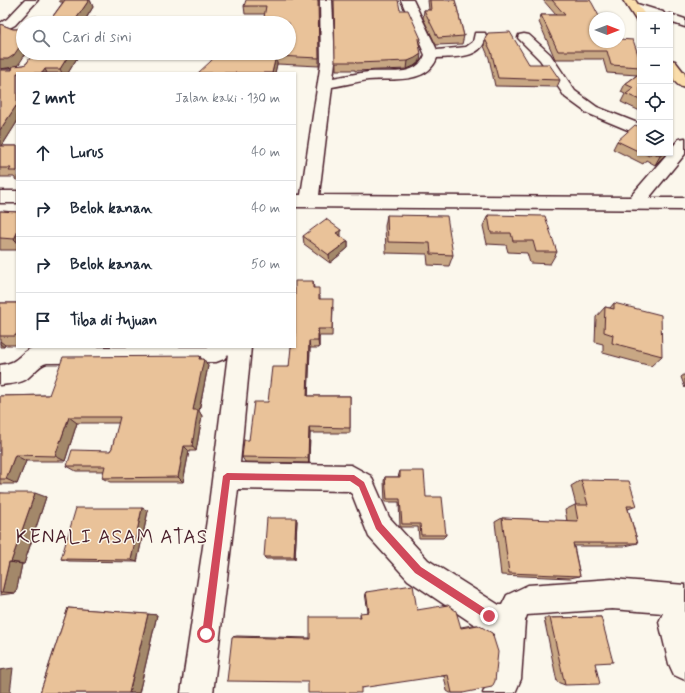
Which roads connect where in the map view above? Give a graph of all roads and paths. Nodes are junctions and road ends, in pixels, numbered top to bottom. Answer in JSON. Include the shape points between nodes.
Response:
{"nodes":[{"id":1,"x":32,"y":0,"type":"edge"},
{"id":2,"x":326,"y":0,"type":"edge"},
{"id":3,"x":406,"y":0,"type":"edge"},
{"id":4,"x":634,"y":8,"type":"edge"},
{"id":5,"x":648,"y":12,"type":"edge"},
{"id":6,"x":673,"y":19,"type":"edge"},
{"id":7,"x":685,"y":23,"type":"edge"},
{"id":8,"x":0,"y":29,"type":"edge"},
{"id":9,"x":16,"y":29,"type":"edge"},
{"id":10,"x":480,"y":36,"type":"dead end"},
{"id":11,"x":524,"y":38,"type":"dead end"},
{"id":12,"x":432,"y":55,"type":"junction"},
{"id":13,"x":673,"y":68,"type":"edge"},
{"id":14,"x":324,"y":84,"type":"junction"},
{"id":15,"x":685,"y":84,"type":"edge"},
{"id":16,"x":637,"y":129,"type":"edge"},
{"id":17,"x":679,"y":144,"type":"edge"},
{"id":18,"x":0,"y":198,"type":"edge"},
{"id":19,"x":16,"y":198,"type":"edge"},
{"id":20,"x":302,"y":201,"type":"edge"},
{"id":21,"x":634,"y":204,"type":"junction"},
{"id":22,"x":685,"y":204,"type":"edge"},
{"id":23,"x":220,"y":348,"type":"edge"},
{"id":24,"x":240,"y":348,"type":"edge"},
{"id":25,"x":0,"y":375,"type":"edge"},
{"id":26,"x":227,"y":476,"type":"junction"},
{"id":27,"x":685,"y":600,"type":"edge"},
{"id":28,"x":510,"y":620,"type":"junction"},
{"id":29,"x":685,"y":664,"type":"edge"},
{"id":30,"x":197,"y":693,"type":"edge"},
{"id":31,"x":499,"y":693,"type":"edge"}],
"edges":[{"from":1,"to":8,"type":"street"},
{"from":2,"to":14,"type":"street","via":[[328,62]]},
{"from":3,"to":12,"type":"street"},
{"from":4,"to":5,"type":"street"},
{"from":6,"to":7,"type":"street"},
{"from":8,"to":9,"type":"street"},
{"from":10,"to":12,"type":"street","via":[[479,43],[470,51]]},
{"from":11,"to":16,"type":"street","via":[[546,57],[570,94],[592,110]]},
{"from":12,"to":14,"type":"street","via":[[428,65],[420,71],[399,76],[370,76]]},
{"from":13,"to":15,"type":"main road"},
{"from":14,"to":20,"type":"street"},
{"from":17,"to":21,"type":"street"},
{"from":18,"to":19,"type":"street"},
{"from":20,"to":21,"type":"street"},
{"from":21,"to":22,"type":"street"},
{"from":23,"to":25,"type":"street","via":[[216,352],[47,353],[36,356],[17,373]]},
{"from":24,"to":26,"type":"street"},
{"from":26,"to":28,"type":"street","via":[[351,478],[362,485],[379,527],[418,570],[496,620]]},
{"from":26,"to":30,"type":"street"},
{"from":27,"to":28,"type":"street","via":[[612,594],[528,600],[517,605]]},
{"from":27,"to":29,"type":"street","via":[[674,622]]},
{"from":28,"to":31,"type":"street","via":[[505,679]]}]}
